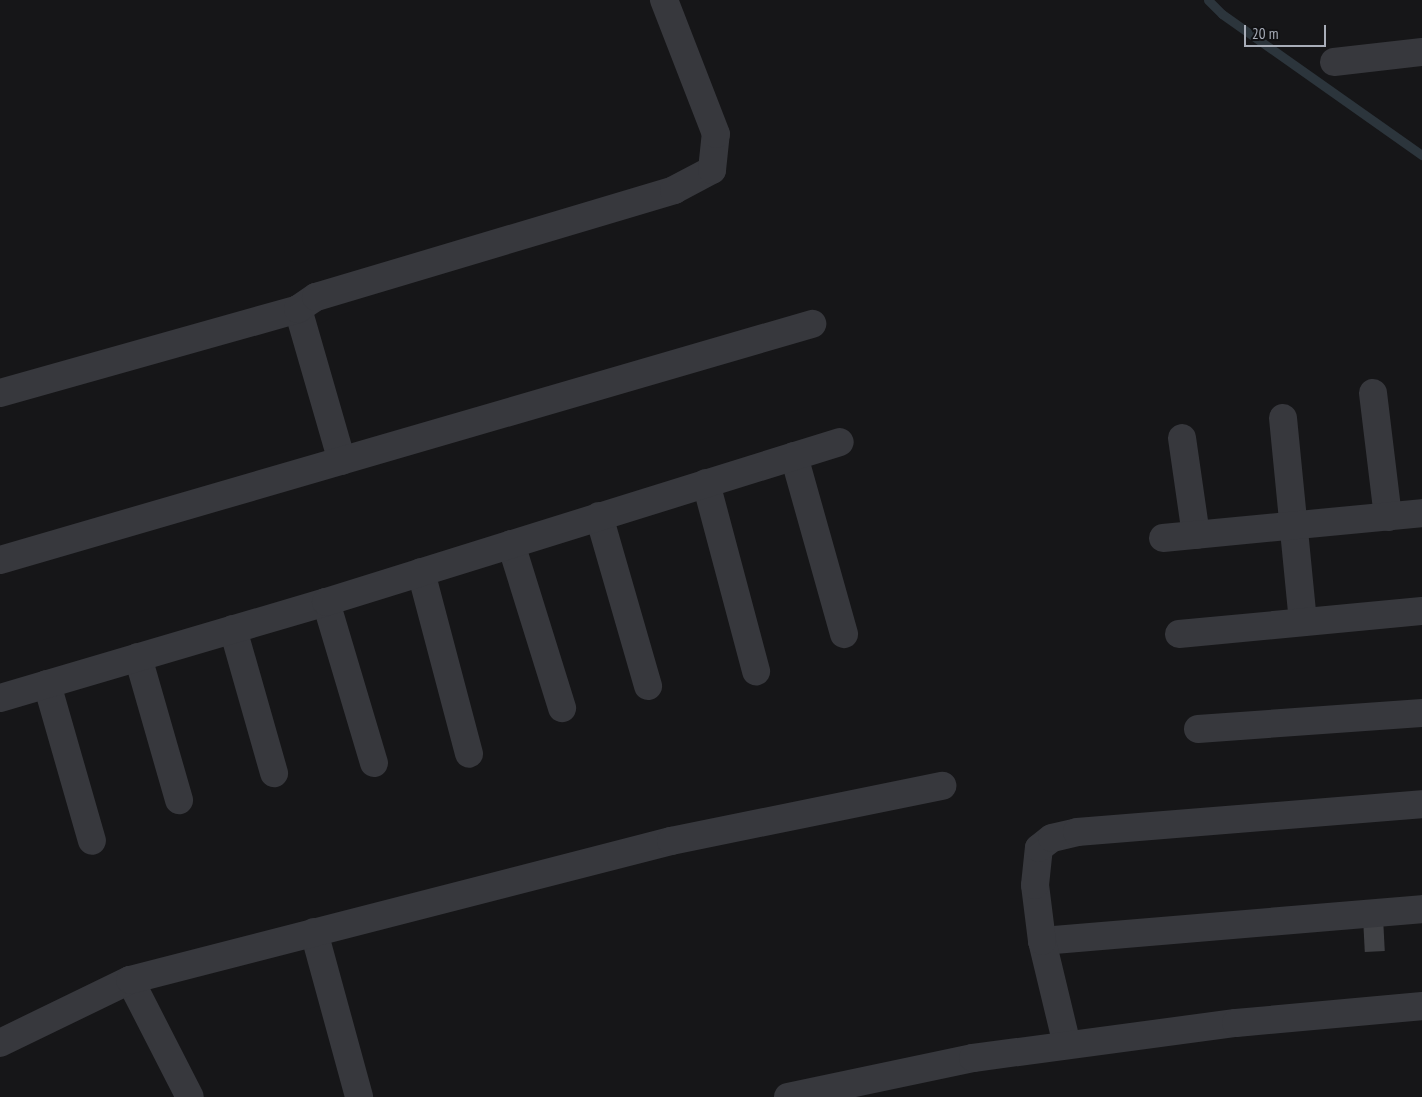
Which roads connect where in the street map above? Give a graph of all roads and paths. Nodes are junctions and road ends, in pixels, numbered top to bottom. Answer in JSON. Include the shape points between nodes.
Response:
{"nodes":[{"id":1,"x":664,"y":0,"type":"edge"},
{"id":2,"x":1422,"y":52,"type":"edge"},
{"id":3,"x":1334,"y":62,"type":"dead end"},
{"id":4,"x":298,"y":309,"type":"junction"},
{"id":5,"x":812,"y":324,"type":"dead end"},
{"id":6,"x":0,"y":393,"type":"edge"},
{"id":7,"x":1373,"y":393,"type":"dead end"},
{"id":8,"x":1282,"y":418,"type":"dead end"},
{"id":9,"x":1182,"y":438,"type":"dead end"},
{"id":10,"x":840,"y":442,"type":"dead end"},
{"id":11,"x":794,"y":456,"type":"junction"},
{"id":12,"x":342,"y":461,"type":"junction"},
{"id":13,"x":706,"y":484,"type":"junction"},
{"id":14,"x":1422,"y":514,"type":"edge"},
{"id":15,"x":598,"y":516,"type":"junction"},
{"id":16,"x":1388,"y":517,"type":"junction"},
{"id":17,"x":1293,"y":526,"type":"junction"},
{"id":18,"x":1196,"y":535,"type":"junction"},
{"id":19,"x":1164,"y":538,"type":"dead end"},
{"id":20,"x":511,"y":544,"type":"junction"},
{"id":21,"x":0,"y":560,"type":"edge"},
{"id":22,"x":421,"y":572,"type":"junction"},
{"id":23,"x":326,"y":602,"type":"junction"},
{"id":24,"x":1422,"y":611,"type":"edge"},
{"id":25,"x":1303,"y":622,"type":"junction"},
{"id":26,"x":233,"y":629,"type":"junction"},
{"id":27,"x":844,"y":634,"type":"dead end"},
{"id":28,"x":1179,"y":634,"type":"dead end"},
{"id":29,"x":138,"y":658,"type":"junction"},
{"id":30,"x":756,"y":672,"type":"dead end"},
{"id":31,"x":48,"y":684,"type":"junction"},
{"id":32,"x":648,"y":686,"type":"dead end"},
{"id":33,"x":0,"y":698,"type":"edge"},
{"id":34,"x":562,"y":708,"type":"dead end"},
{"id":35,"x":1422,"y":713,"type":"edge"},
{"id":36,"x":1198,"y":729,"type":"dead end"},
{"id":37,"x":469,"y":754,"type":"dead end"},
{"id":38,"x":374,"y":763,"type":"dead end"},
{"id":39,"x":274,"y":773,"type":"dead end"},
{"id":40,"x":942,"y":786,"type":"dead end"},
{"id":41,"x":179,"y":800,"type":"dead end"},
{"id":42,"x":1422,"y":804,"type":"edge"},
{"id":43,"x":92,"y":841,"type":"dead end"},
{"id":44,"x":1422,"y":909,"type":"edge"},
{"id":45,"x":314,"y":932,"type":"junction"},
{"id":46,"x":1042,"y":940,"type":"junction"},
{"id":47,"x":130,"y":980,"type":"junction"},
{"id":48,"x":1422,"y":1006,"type":"edge"},
{"id":49,"x":0,"y":1042,"type":"edge"},
{"id":50,"x":1067,"y":1045,"type":"junction"},
{"id":51,"x":190,"y":1097,"type":"edge"},
{"id":52,"x":359,"y":1097,"type":"edge"},
{"id":53,"x":788,"y":1097,"type":"edge"}],
"edges":[{"from":1,"to":4,"type":"street","via":[[716,134],[712,170],[674,190],[316,297]]},
{"from":2,"to":3,"type":"street"},
{"from":4,"to":6,"type":"street"},
{"from":4,"to":12,"type":"street"},
{"from":5,"to":12,"type":"street"},
{"from":7,"to":16,"type":"street"},
{"from":8,"to":17,"type":"street"},
{"from":9,"to":18,"type":"street"},
{"from":10,"to":11,"type":"street"},
{"from":11,"to":13,"type":"street"},
{"from":11,"to":27,"type":"street"},
{"from":12,"to":21,"type":"street"},
{"from":13,"to":15,"type":"street"},
{"from":13,"to":30,"type":"street"},
{"from":14,"to":16,"type":"street"},
{"from":15,"to":20,"type":"street"},
{"from":15,"to":32,"type":"street"},
{"from":16,"to":17,"type":"street"},
{"from":17,"to":18,"type":"street"},
{"from":17,"to":25,"type":"street"},
{"from":18,"to":19,"type":"street"},
{"from":20,"to":22,"type":"street"},
{"from":20,"to":34,"type":"street"},
{"from":22,"to":23,"type":"street"},
{"from":22,"to":37,"type":"street"},
{"from":23,"to":26,"type":"street"},
{"from":23,"to":38,"type":"street"},
{"from":24,"to":25,"type":"street"},
{"from":25,"to":28,"type":"street"},
{"from":26,"to":29,"type":"street"},
{"from":26,"to":39,"type":"street"},
{"from":29,"to":31,"type":"street"},
{"from":29,"to":41,"type":"street"},
{"from":31,"to":33,"type":"street"},
{"from":31,"to":43,"type":"street"},
{"from":35,"to":36,"type":"street"},
{"from":40,"to":45,"type":"street","via":[[671,841]]},
{"from":42,"to":46,"type":"street","via":[[1077,832],[1052,838],[1039,848],[1036,876]]},
{"from":44,"to":46,"type":"street"},
{"from":45,"to":47,"type":"street"},
{"from":45,"to":52,"type":"street"},
{"from":46,"to":50,"type":"street"},
{"from":47,"to":49,"type":"street"},
{"from":47,"to":51,"type":"street"},
{"from":48,"to":50,"type":"street","via":[[1236,1023]]},
{"from":50,"to":53,"type":"street","via":[[973,1058]]}]}
